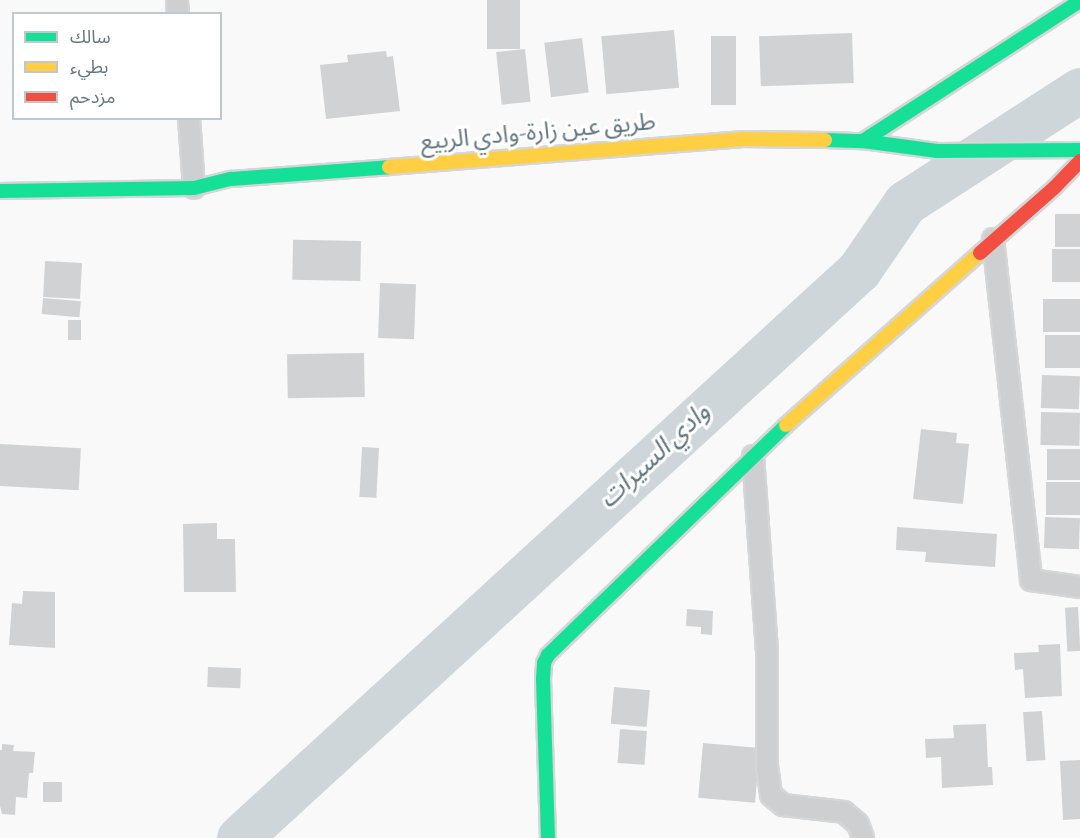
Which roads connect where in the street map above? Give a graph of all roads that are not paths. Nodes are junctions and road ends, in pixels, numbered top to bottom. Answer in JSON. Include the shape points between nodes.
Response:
{"nodes":[{"id":1,"x":1080,"y":1,"type":"edge"},
{"id":2,"x":189,"y":120,"type":"edge"},
{"id":3,"x":863,"y":141,"type":"junction"},
{"id":4,"x":1080,"y":150,"type":"edge"},
{"id":5,"x":1080,"y":161,"type":"edge"},
{"id":6,"x":194,"y":188,"type":"junction"},
{"id":7,"x":0,"y":191,"type":"edge"},
{"id":8,"x":993,"y":239,"type":"junction"},
{"id":9,"x":753,"y":456,"type":"junction"},
{"id":10,"x":1080,"y":587,"type":"edge"},
{"id":11,"x":548,"y":838,"type":"edge"},
{"id":12,"x":863,"y":838,"type":"edge"}],
"edges":[{"from":1,"to":3,"type":"main road"},
{"from":2,"to":6,"type":"street"},
{"from":3,"to":4,"type":"main road","name":"طريق عين زارة-وادي الربيع","via":[[937,151]]},
{"from":3,"to":6,"type":"main road","name":"طريق عين زارة-وادي الربيع","via":[[741,139],[596,149],[231,179]]},
{"from":5,"to":8,"type":"main road"},
{"from":6,"to":7,"type":"main road","name":"طريق عين زارة-وادي الربيع"},
{"from":8,"to":9,"type":"main road"},
{"from":8,"to":10,"type":"street","via":[[1031,580]]},
{"from":9,"to":11,"type":"main road","via":[[559,643],[544,663]]},
{"from":9,"to":12,"type":"street","via":[[767,653],[767,766],[771,795],[783,805],[844,812],[858,824]]}]}
